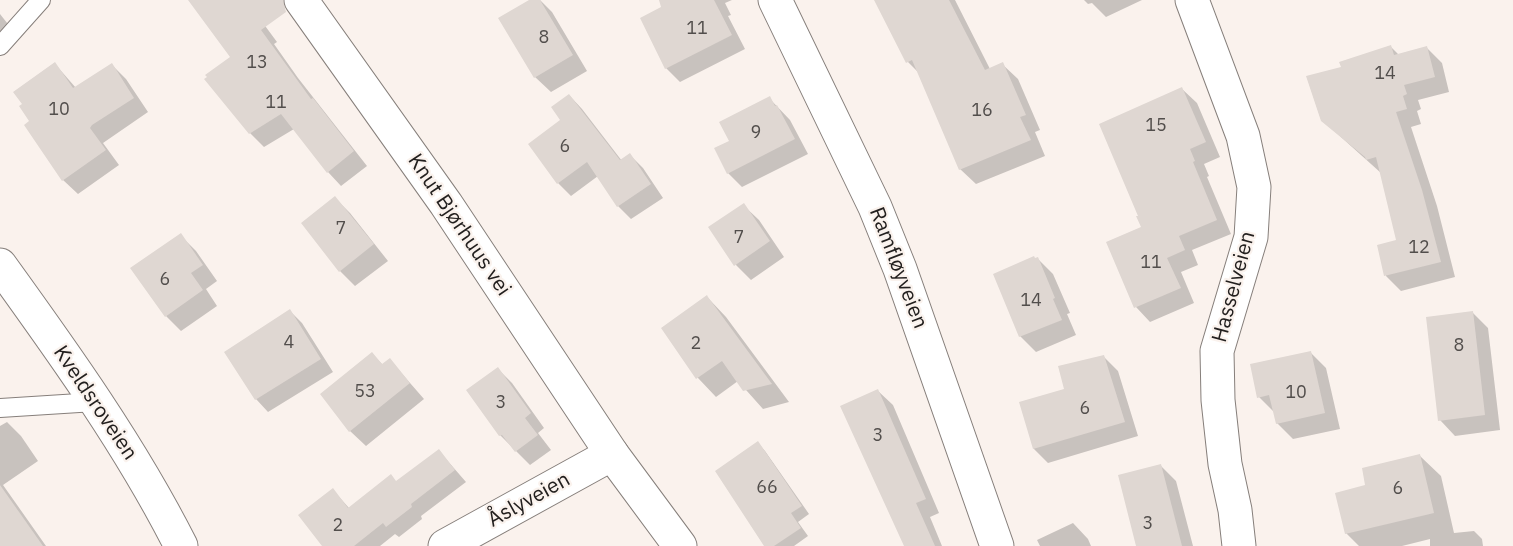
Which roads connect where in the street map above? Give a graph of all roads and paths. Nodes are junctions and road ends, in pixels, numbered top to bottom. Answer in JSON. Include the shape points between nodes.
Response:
{"nodes":[{"id":1,"x":41,"y":0,"type":"edge"},
{"id":2,"x":301,"y":0,"type":"edge"},
{"id":3,"x":775,"y":0,"type":"edge"},
{"id":4,"x":1192,"y":0,"type":"edge"},
{"id":5,"x":0,"y":46,"type":"edge"},
{"id":6,"x":0,"y":266,"type":"edge"},
{"id":7,"x":95,"y":402,"type":"junction"},
{"id":8,"x":0,"y":408,"type":"edge"},
{"id":9,"x":612,"y":454,"type":"junction"},
{"id":10,"x":181,"y":546,"type":"edge"},
{"id":11,"x":445,"y":546,"type":"edge"},
{"id":12,"x":680,"y":546,"type":"edge"},
{"id":13,"x":997,"y":546,"type":"edge"},
{"id":14,"x":1239,"y":546,"type":"edge"}],
"edges":[{"from":1,"to":5,"type":"lane"},
{"from":2,"to":9,"type":"street","name":"Knut Bjørhuus vei","via":[[446,204]]},
{"from":3,"to":13,"type":"street","name":"Ramfløyveien","via":[[875,207]]},
{"from":4,"to":14,"type":"street","name":"Hasselveien","via":[[1243,136],[1254,187],[1251,237],[1217,351],[1225,464]]},
{"from":6,"to":7,"type":"street","name":"Kveldsroveien"},
{"from":7,"to":8,"type":"lane"},
{"from":7,"to":10,"type":"street","name":"Kveldsroveien","via":[[165,513]]},
{"from":9,"to":11,"type":"street","name":"Åslyveien"},
{"from":9,"to":12,"type":"street","name":"Knut Bjørhuus vei"}]}
